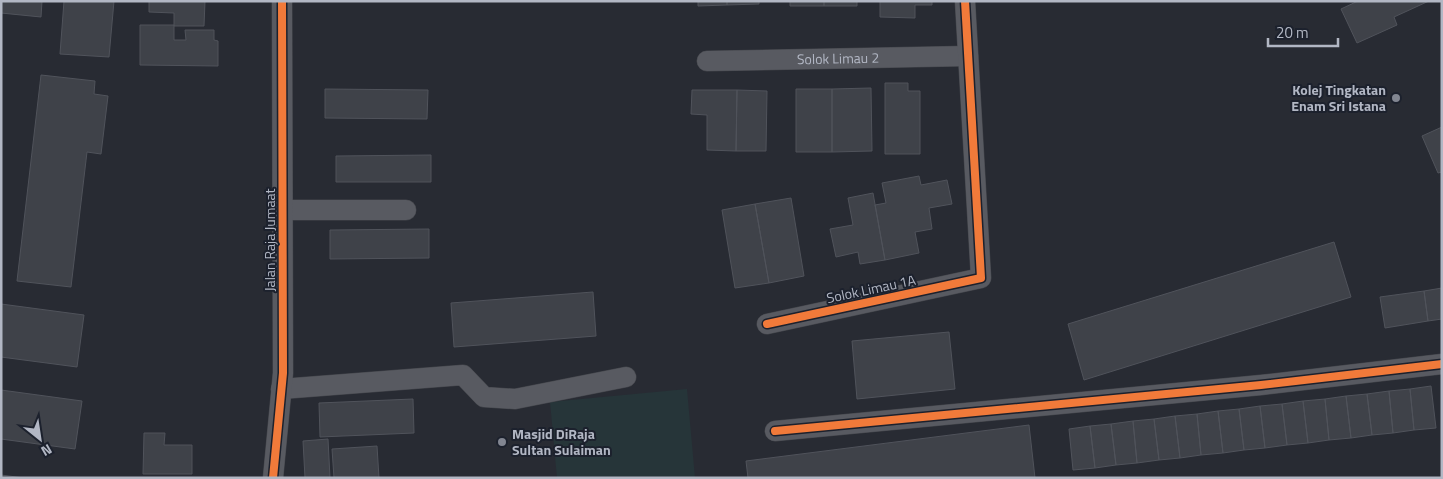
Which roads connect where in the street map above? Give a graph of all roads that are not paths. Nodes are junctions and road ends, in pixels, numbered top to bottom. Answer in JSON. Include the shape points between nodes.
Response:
{"nodes":[{"id":1,"x":282,"y":1,"type":"edge"},
{"id":2,"x":965,"y":1,"type":"edge"},
{"id":3,"x":968,"y":56,"type":"junction"},
{"id":4,"x":707,"y":61,"type":"dead end"},
{"id":5,"x":282,"y":210,"type":"junction"},
{"id":6,"x":406,"y":210,"type":"dead end"},
{"id":7,"x":767,"y":324,"type":"dead end"},
{"id":8,"x":1442,"y":364,"type":"edge"},
{"id":9,"x":626,"y":377,"type":"dead end"},
{"id":10,"x":281,"y":389,"type":"junction"},
{"id":11,"x":775,"y":431,"type":"dead end"},
{"id":12,"x":273,"y":478,"type":"edge"}],
"edges":[{"from":1,"to":5,"type":"street","name":"Jalan Raja Jumaat"},
{"from":2,"to":3,"type":"street"},
{"from":3,"to":4,"type":"street","name":"Solok Limau 2"},
{"from":3,"to":7,"type":"street","name":"Solok Limau 1A","via":[[981,278]]},
{"from":5,"to":6,"type":"street"},
{"from":5,"to":10,"type":"street","name":"Jalan Raja Jumaat"},
{"from":8,"to":11,"type":"street","via":[[1261,385]]},
{"from":9,"to":10,"type":"street","via":[[515,399],[484,397],[463,375]]},
{"from":10,"to":12,"type":"street","name":"Jalan Raja Jumaat"}]}
